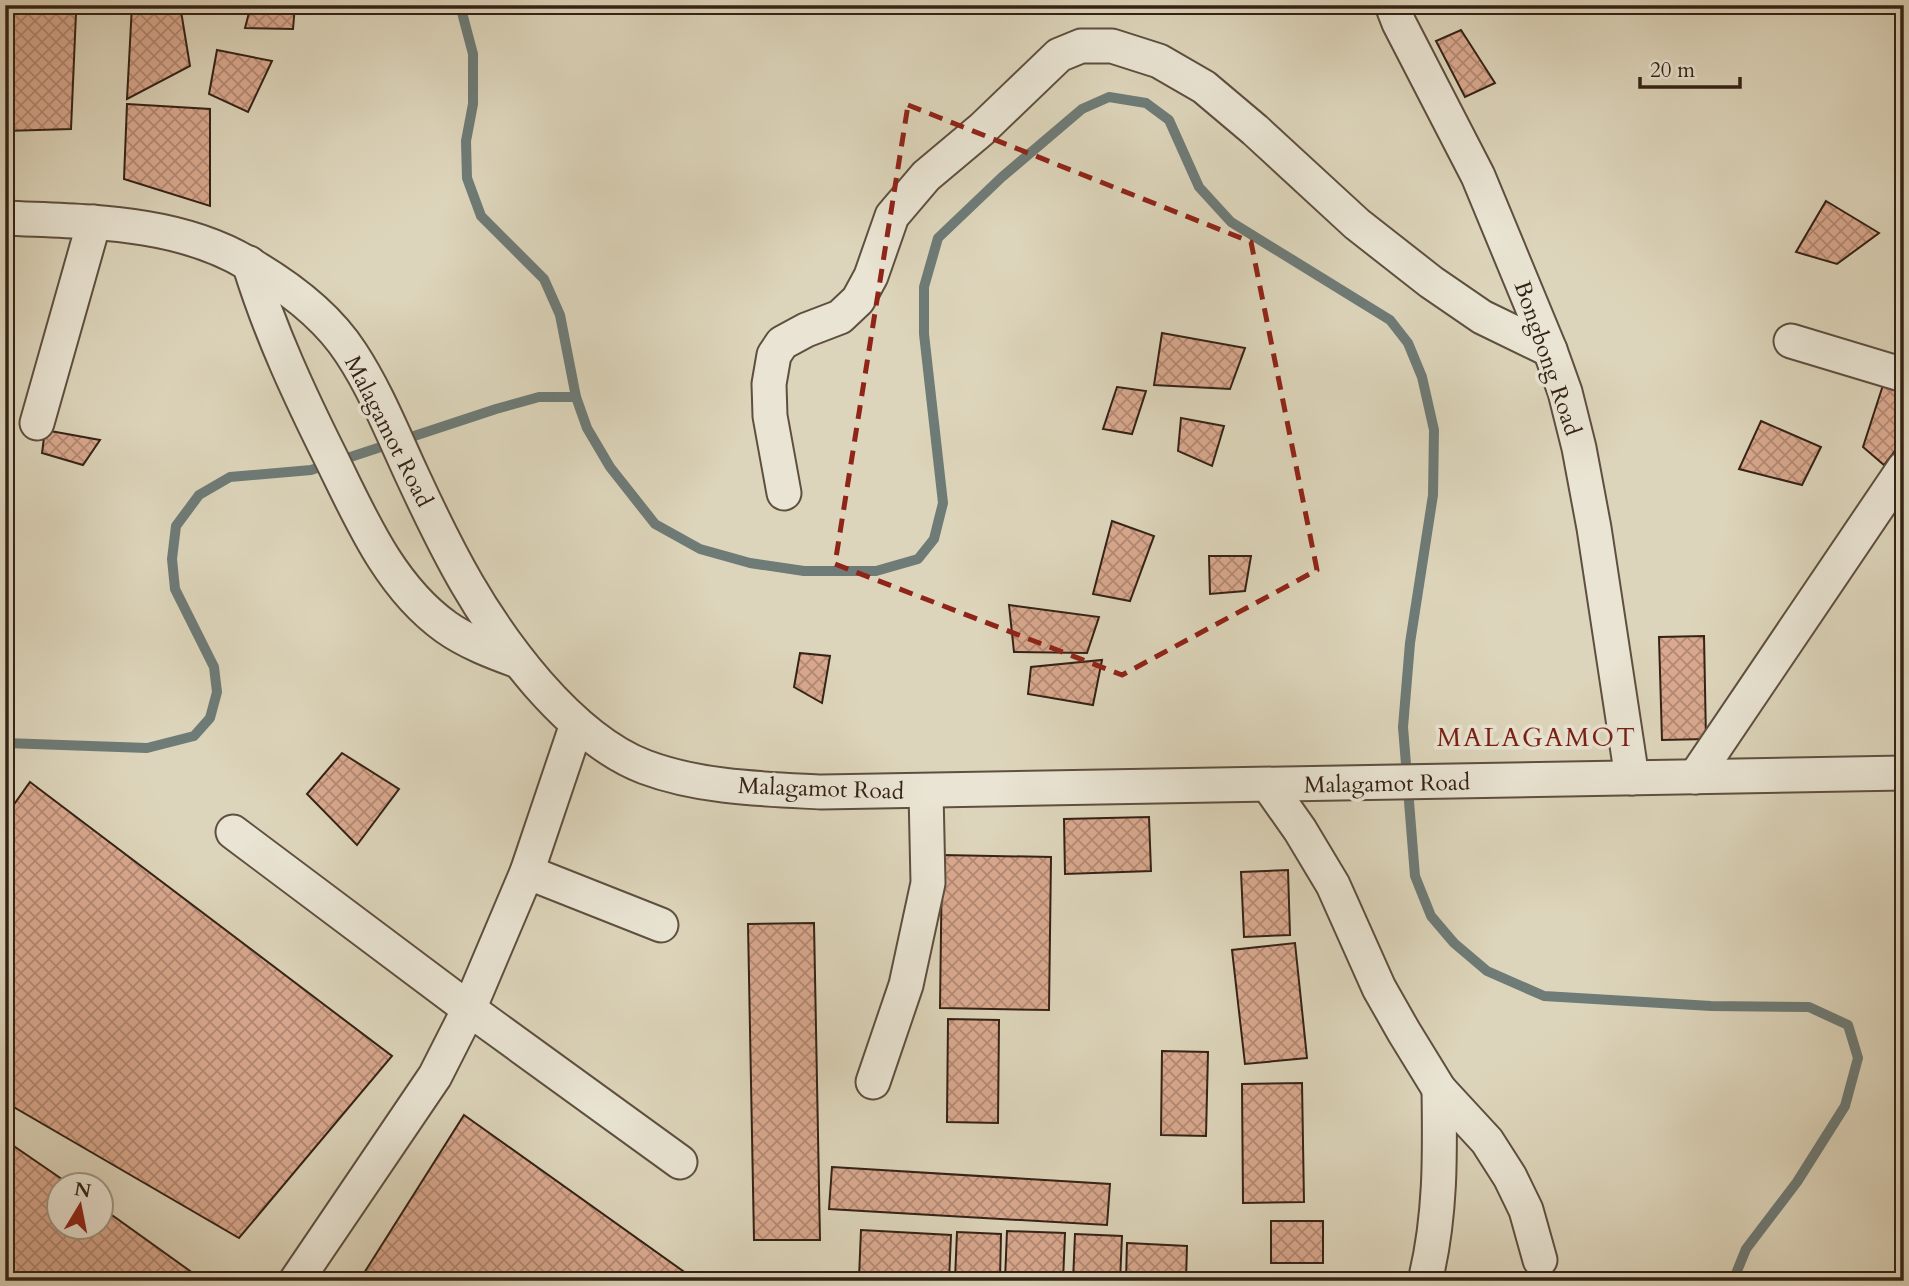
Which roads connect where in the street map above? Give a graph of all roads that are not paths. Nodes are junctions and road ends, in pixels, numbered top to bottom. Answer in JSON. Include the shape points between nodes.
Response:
{"nodes":[{"id":1,"x":1392,"y":5,"type":"edge"},
{"id":2,"x":5,"y":218,"type":"edge"},
{"id":3,"x":94,"y":222,"type":"junction"},
{"id":4,"x":249,"y":263,"type":"junction"},
{"id":5,"x":1791,"y":341,"type":"dead end"},
{"id":6,"x":1550,"y":350,"type":"junction"},
{"id":7,"x":1904,"y":374,"type":"edge"},
{"id":8,"x":37,"y":423,"type":"dead end"},
{"id":9,"x":1904,"y":468,"type":"edge"},
{"id":10,"x":784,"y":493,"type":"dead end"},
{"id":11,"x":520,"y":662,"type":"junction"},
{"id":12,"x":577,"y":724,"type":"junction"},
{"id":13,"x":1904,"y":773,"type":"edge"},
{"id":14,"x":1695,"y":777,"type":"junction"},
{"id":15,"x":1632,"y":778,"type":"junction"},
{"id":16,"x":1269,"y":786,"type":"junction"},
{"id":17,"x":926,"y":792,"type":"junction"},
{"id":18,"x":233,"y":832,"type":"dead end"},
{"id":19,"x":527,"y":872,"type":"junction"},
{"id":20,"x":661,"y":925,"type":"dead end"},
{"id":21,"x":469,"y":1009,"type":"junction"},
{"id":22,"x":873,"y":1082,"type":"dead end"},
{"id":23,"x":1439,"y":1088,"type":"junction"},
{"id":24,"x":681,"y":1162,"type":"dead end"},
{"id":25,"x":1540,"y":1261,"type":"dead end"},
{"id":26,"x":296,"y":1281,"type":"edge"},
{"id":27,"x":1425,"y":1281,"type":"edge"}],
"edges":[{"from":1,"to":6,"type":"street","name":"Bongbong Road","via":[[1478,176]]},
{"from":2,"to":3,"type":"street","name":"Malagamot Road"},
{"from":3,"to":4,"type":"street","name":"Malagamot Road","via":[[176,235]]},
{"from":3,"to":8,"type":"street"},
{"from":4,"to":11,"type":"street","name":"Malagamot Road","via":[[323,319],[350,351],[455,565]]},
{"from":4,"to":11,"type":"street","via":[[274,338],[312,421],[387,563],[445,626]]},
{"from":5,"to":7,"type":"street"},
{"from":6,"to":10,"type":"street","via":[[1482,317],[1431,282],[1357,224],[1204,87],[1159,61],[1112,46],[1081,46],[1059,55],[926,176],[892,216],[858,300],[840,317],[782,343],[774,355],[770,416]]},
{"from":6,"to":15,"type":"street","name":"Bongbong Road","via":[[1579,448]]},
{"from":9,"to":14,"type":"street"},
{"from":11,"to":12,"type":"street","name":"Malagamot Road"},
{"from":12,"to":17,"type":"street","name":"Malagamot Road","via":[[611,750],[683,778],[748,788]]},
{"from":12,"to":19,"type":"street"},
{"from":13,"to":14,"type":"street","name":"Malagamot Road"},
{"from":14,"to":15,"type":"street","name":"Malagamot Road"},
{"from":15,"to":16,"type":"street","name":"Malagamot Road"},
{"from":16,"to":17,"type":"street","name":"Malagamot Road"},
{"from":16,"to":23,"type":"street","via":[[1319,859],[1379,988]]},
{"from":17,"to":22,"type":"street","via":[[928,883],[906,985]]},
{"from":18,"to":21,"type":"street"},
{"from":19,"to":20,"type":"street"},
{"from":19,"to":21,"type":"street"},
{"from":21,"to":24,"type":"street"},
{"from":21,"to":26,"type":"street","via":[[435,1076]]},
{"from":23,"to":25,"type":"street","via":[[1487,1141],[1510,1177],[1526,1210]]},
{"from":23,"to":27,"type":"street","via":[[1439,1208]]}]}
